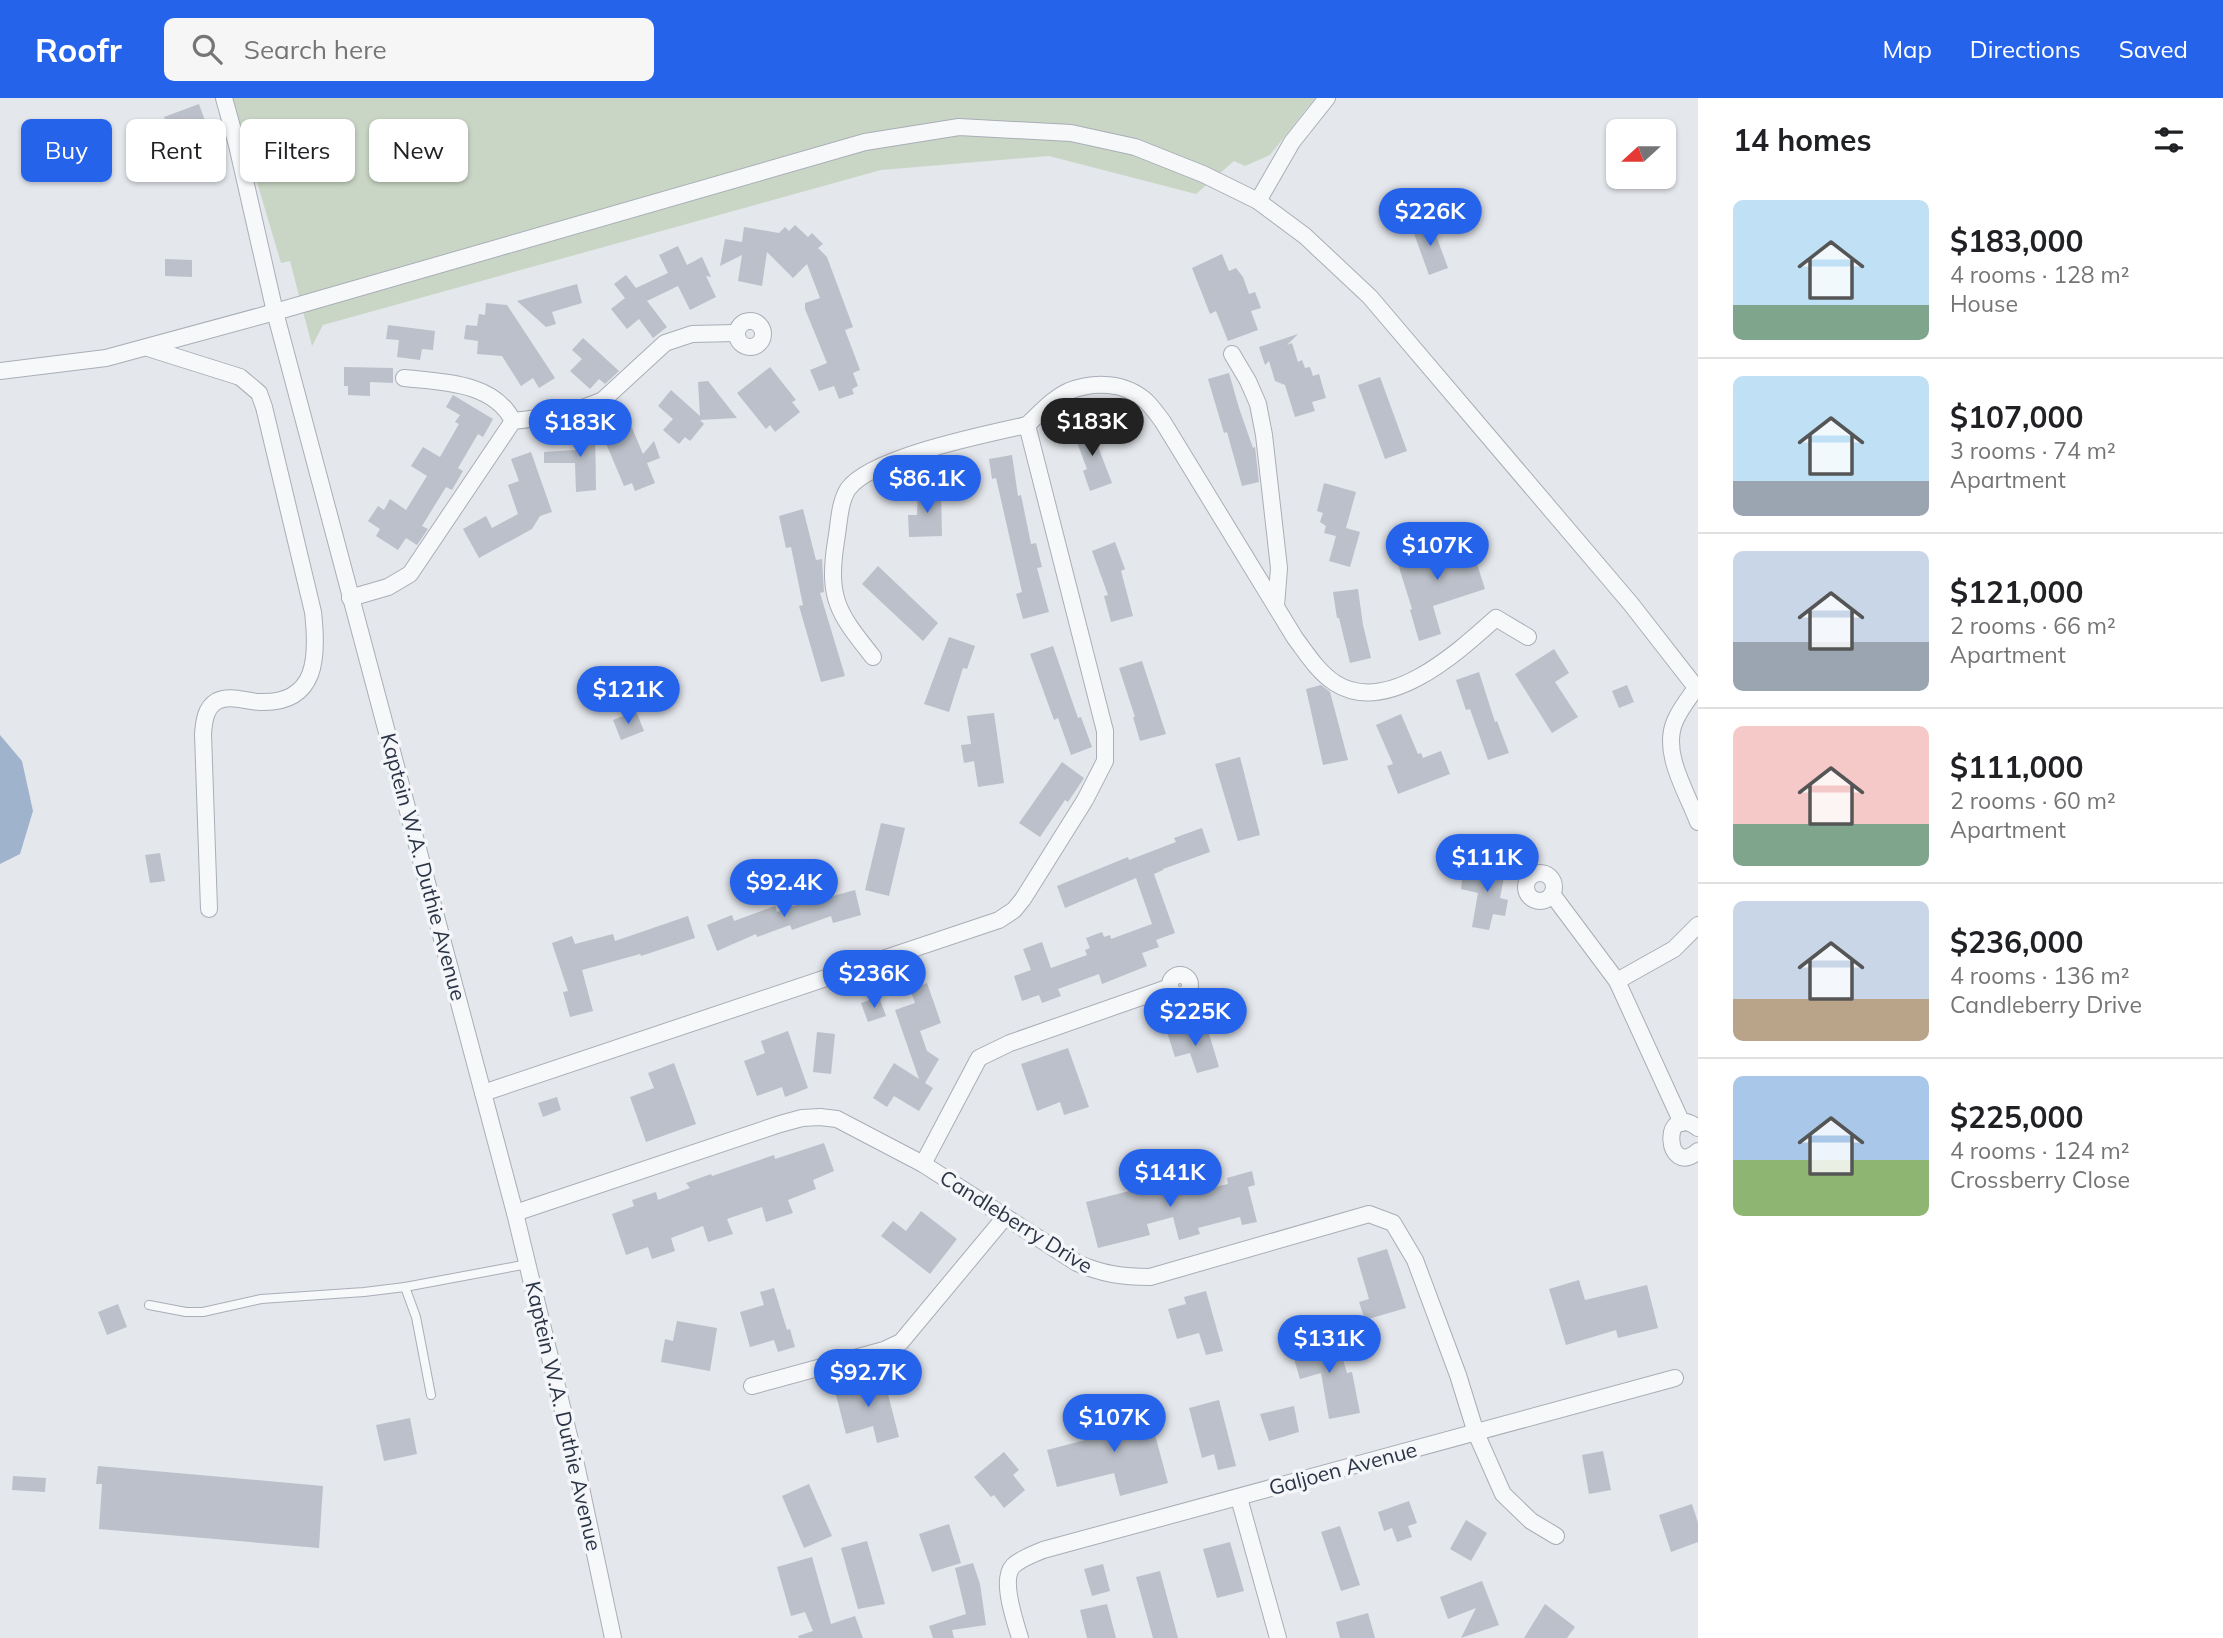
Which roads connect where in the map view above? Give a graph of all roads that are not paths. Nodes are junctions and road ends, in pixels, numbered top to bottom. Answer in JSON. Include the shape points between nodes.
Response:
{"nodes":[{"id":1,"x":224,"y":98,"type":"edge"},
{"id":2,"x":1327,"y":98,"type":"edge"},
{"id":3,"x":1258,"y":201,"type":"junction"},
{"id":4,"x":275,"y":313,"type":"junction"},
{"id":5,"x":736,"y":333,"type":"dead end"},
{"id":6,"x":146,"y":347,"type":"junction"},
{"id":7,"x":1232,"y":354,"type":"dead end"},
{"id":8,"x":0,"y":371,"type":"edge"},
{"id":9,"x":404,"y":378,"type":"dead end"},
{"id":10,"x":513,"y":421,"type":"junction"},
{"id":11,"x":1027,"y":425,"type":"junction"},
{"id":12,"x":350,"y":598,"type":"junction"},
{"id":13,"x":1276,"y":606,"type":"junction"},
{"id":14,"x":1528,"y":637,"type":"dead end"},
{"id":15,"x":873,"y":657,"type":"dead end"},
{"id":16,"x":1697,"y":689,"type":"edge"},
{"id":17,"x":1698,"y":822,"type":"edge"},
{"id":18,"x":1552,"y":894,"type":"dead end"},
{"id":19,"x":209,"y":909,"type":"dead end"},
{"id":20,"x":1698,"y":925,"type":"edge"},
{"id":21,"x":1617,"y":981,"type":"junction"},
{"id":22,"x":1170,"y":987,"type":"dead end"},
{"id":23,"x":483,"y":1093,"type":"junction"},
{"id":24,"x":1690,"y":1126,"type":"edge"},
{"id":25,"x":1698,"y":1151,"type":"edge"},
{"id":26,"x":923,"y":1164,"type":"junction"},
{"id":27,"x":515,"y":1213,"type":"junction"},
{"id":28,"x":1005,"y":1217,"type":"junction"},
{"id":29,"x":528,"y":1264,"type":"junction"},
{"id":30,"x":405,"y":1287,"type":"junction"},
{"id":31,"x":149,"y":1305,"type":"dead end"},
{"id":32,"x":1675,"y":1378,"type":"dead end"},
{"id":33,"x":752,"y":1386,"type":"dead end"},
{"id":34,"x":431,"y":1395,"type":"dead end"},
{"id":35,"x":1476,"y":1433,"type":"junction"},
{"id":36,"x":1239,"y":1498,"type":"junction"},
{"id":37,"x":1556,"y":1536,"type":"dead end"},
{"id":38,"x":613,"y":1638,"type":"edge"},
{"id":39,"x":1020,"y":1638,"type":"edge"},
{"id":40,"x":1278,"y":1638,"type":"edge"}],
"edges":[{"from":1,"to":4,"type":"street","name":"Kaptein W.A. Duthie Avenue"},
{"from":2,"to":3,"type":"street","via":[[1292,142]]},
{"from":3,"to":4,"type":"street","via":[[1135,147],[1071,132],[959,127],[865,142]]},
{"from":3,"to":16,"type":"street","via":[[1305,236],[1370,297],[1631,604]]},
{"from":4,"to":6,"type":"street"},
{"from":4,"to":12,"type":"street","name":"Kaptein W.A. Duthie Avenue"},
{"from":5,"to":10,"type":"street","via":[[692,334],[665,344],[603,400]]},
{"from":6,"to":8,"type":"street","via":[[106,358]]},
{"from":6,"to":19,"type":"street","via":[[240,377],[259,393],[313,612],[317,646],[313,666],[296,694],[261,702],[226,698],[204,718]]},
{"from":7,"to":13,"type":"street","via":[[1258,404],[1264,435],[1279,568]]},
{"from":9,"to":10,"type":"street","via":[[475,389],[494,397]]},
{"from":10,"to":12,"type":"street","via":[[411,574],[388,587]]},
{"from":11,"to":13,"type":"street","via":[[1068,391],[1089,386],[1123,387],[1145,400]]},
{"from":11,"to":15,"type":"street","via":[[951,442],[878,467],[846,492],[832,567],[835,600],[844,620]]},
{"from":11,"to":23,"type":"street","via":[[1106,748],[1105,761],[1084,800],[1023,899],[999,920]]},
{"from":12,"to":23,"type":"street","name":"Kaptein W.A. Duthie Avenue"},
{"from":13,"to":14,"type":"street","via":[[1320,671],[1337,685],[1357,690],[1377,692],[1409,683],[1464,647],[1496,618]]},
{"from":16,"to":17,"type":"street","via":[[1673,723],[1671,739],[1673,761]]},
{"from":18,"to":21,"type":"street"},
{"from":20,"to":21,"type":"street","via":[[1674,949]]},
{"from":21,"to":24,"type":"street"},
{"from":22,"to":26,"type":"street","via":[[979,1058]]},
{"from":23,"to":27,"type":"street","name":"Kaptein W.A. Duthie Avenue"},
{"from":24,"to":25,"type":"street","via":[[1674,1128],[1671,1146],[1685,1157]]},
{"from":26,"to":27,"type":"street","name":"Candleberry Drive","via":[[837,1119],[802,1118]]},
{"from":26,"to":28,"type":"street","name":"Candleberry Drive"},
{"from":27,"to":29,"type":"street","name":"Kaptein W.A. Duthie Avenue"},
{"from":28,"to":33,"type":"street","via":[[901,1342]]},
{"from":28,"to":35,"type":"street","name":"Candleberry Drive","via":[[1077,1263],[1123,1278],[1150,1277],[1368,1214],[1392,1223],[1415,1259]]},
{"from":29,"to":30,"type":"lane"},
{"from":29,"to":38,"type":"street","name":"Kaptein W.A. Duthie Avenue"},
{"from":30,"to":31,"type":"lane","via":[[261,1299],[203,1312]]},
{"from":30,"to":34,"type":"lane","via":[[416,1317]]},
{"from":32,"to":35,"type":"street","name":"Galjoen Avenue"},
{"from":35,"to":36,"type":"street","name":"Galjoen Avenue"},
{"from":35,"to":37,"type":"street","name":"Candleberry Drive","via":[[1503,1494],[1531,1521]]},
{"from":36,"to":39,"type":"street","name":"Galjoen Avenue","via":[[1072,1540],[1014,1565],[1008,1583]]},
{"from":36,"to":40,"type":"street"}]}
